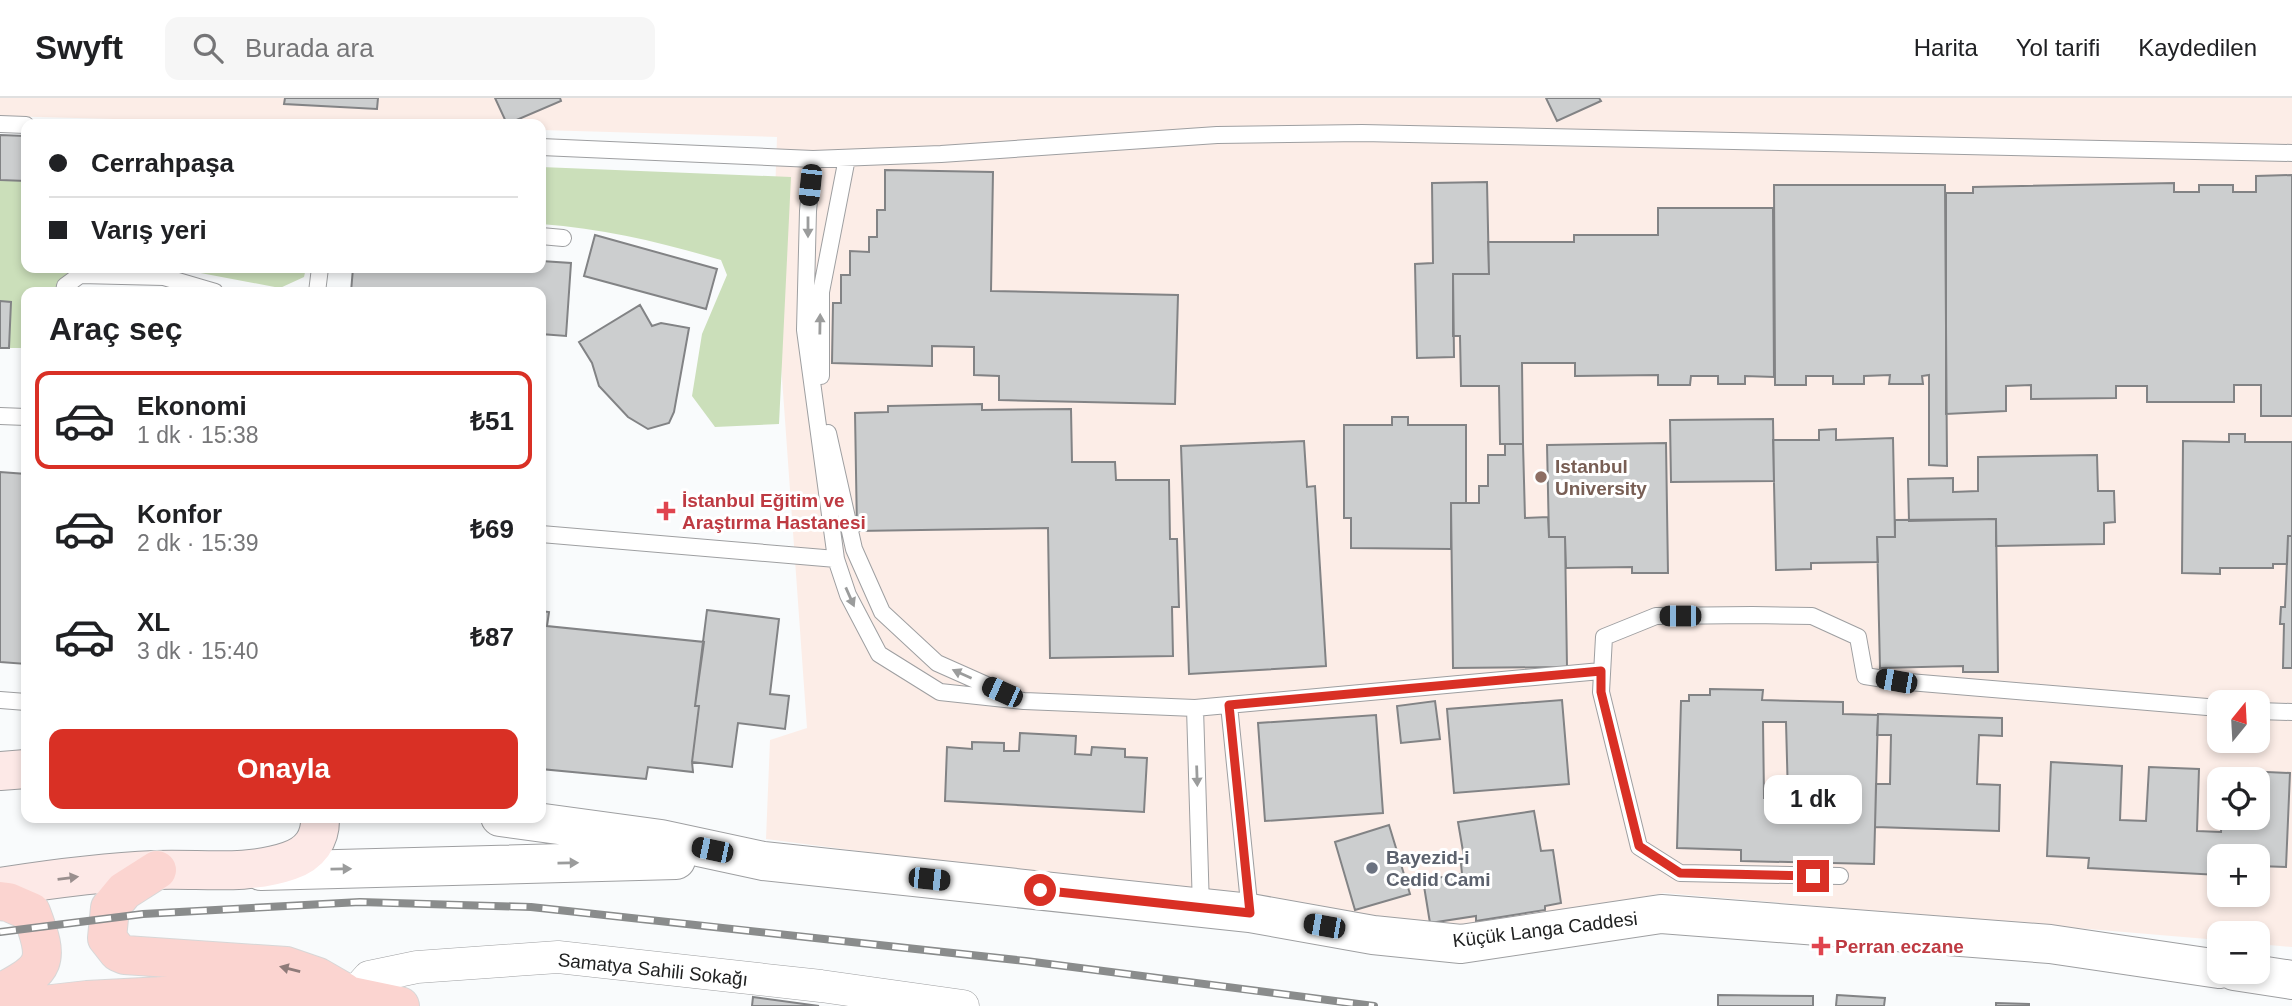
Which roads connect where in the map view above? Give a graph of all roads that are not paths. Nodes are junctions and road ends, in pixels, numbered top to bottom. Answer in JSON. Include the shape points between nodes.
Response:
{"nodes":[{"id":1,"x":0,"y":124,"type":"edge"},
{"id":2,"x":21,"y":125,"type":"edge"},
{"id":3,"x":546,"y":147,"type":"edge"},
{"id":4,"x":2292,"y":153,"type":"edge"},
{"id":5,"x":847,"y":158,"type":"junction"},
{"id":6,"x":813,"y":159,"type":"junction"},
{"id":7,"x":546,"y":236,"type":"edge"},
{"id":8,"x":563,"y":238,"type":"dead end"},
{"id":9,"x":65,"y":287,"type":"edge"},
{"id":10,"x":198,"y":287,"type":"edge"},
{"id":11,"x":0,"y":416,"type":"edge"},
{"id":12,"x":21,"y":417,"type":"edge"},
{"id":13,"x":546,"y":534,"type":"edge"},
{"id":14,"x":836,"y":559,"type":"junction"},
{"id":15,"x":1601,"y":671,"type":"junction"},
{"id":16,"x":0,"y":700,"type":"edge"},
{"id":17,"x":1024,"y":701,"type":"junction"},
{"id":18,"x":21,"y":702,"type":"edge"},
{"id":19,"x":1229,"y":705,"type":"junction"},
{"id":20,"x":2207,"y":707,"type":"edge"},
{"id":21,"x":1195,"y":708,"type":"junction"},
{"id":22,"x":2270,"y":711,"type":"edge"},
{"id":23,"x":2292,"y":712,"type":"edge"},
{"id":24,"x":21,"y":769,"type":"edge"},
{"id":25,"x":0,"y":771,"type":"edge"},
{"id":26,"x":320,"y":823,"type":"edge"},
{"id":27,"x":544,"y":823,"type":"edge"},
{"id":28,"x":762,"y":861,"type":"junction"},
{"id":29,"x":157,"y":870,"type":"junction"},
{"id":30,"x":248,"y":871,"type":"junction"},
{"id":31,"x":1840,"y":876,"type":"dead end"},
{"id":32,"x":0,"y":887,"type":"edge"},
{"id":33,"x":0,"y":901,"type":"edge"},
{"id":34,"x":1201,"y":908,"type":"junction"},
{"id":35,"x":1250,"y":913,"type":"junction"},
{"id":36,"x":2207,"y":967,"type":"edge"},
{"id":37,"x":2270,"y":977,"type":"edge"},
{"id":38,"x":2292,"y":980,"type":"edge"},
{"id":39,"x":0,"y":993,"type":"edge"},
{"id":40,"x":352,"y":996,"type":"junction"},
{"id":41,"x":34,"y":1006,"type":"edge"},
{"id":42,"x":400,"y":1006,"type":"edge"},
{"id":43,"x":962,"y":1006,"type":"edge"}],
"edges":[{"from":1,"to":2,"type":"lane"},
{"from":3,"to":6,"type":"lane"},
{"from":4,"to":5,"type":"lane","via":[[1362,133],[1217,135]]},
{"from":5,"to":6,"type":"lane"},
{"from":17,"to":5,"type":"lane","one_way":true,"via":[[937,663],[882,612],[854,549],[826,421],[819,364],[821,292]]},
{"from":6,"to":14,"type":"lane","one_way":true,"via":[[807,211],[805,330]]},
{"from":7,"to":8,"type":"lane"},
{"from":9,"to":10,"type":"lane","via":[[80,275],[164,277]]},
{"from":11,"to":12,"type":"lane"},
{"from":13,"to":14,"type":"lane"},
{"from":14,"to":17,"type":"lane","one_way":true,"via":[[848,595],[880,654],[940,692]]},
{"from":15,"to":19,"type":"lane"},
{"from":15,"to":20,"type":"lane","via":[[1604,637],[1656,616],[1812,616],[1858,637],[1865,676]]},
{"from":15,"to":31,"type":"lane","via":[[1601,692],[1639,846],[1680,873]]},
{"from":16,"to":18,"type":"lane"},
{"from":17,"to":21,"type":"lane"},
{"from":19,"to":21,"type":"lane"},
{"from":19,"to":35,"type":"lane"},
{"from":21,"to":34,"type":"lane","one_way":true},
{"from":22,"to":23,"type":"lane"},
{"from":24,"to":25,"type":"main road"},
{"from":26,"to":30,"type":"main road","via":[[313,846],[291,861]]},
{"from":27,"to":28,"type":"street","name":"Küçük Langa Caddesi","via":[[661,839]]},
{"from":30,"to":28,"type":"street","one_way":true},
{"from":28,"to":34,"type":"street","name":"Küçük Langa Caddesi"},
{"from":29,"to":30,"type":"main road"},
{"from":32,"to":29,"type":"main road","one_way":true},
{"from":40,"to":29,"type":"main road","one_way":true,"via":[[286,966],[118,952],[107,938],[110,908],[124,891]]},
{"from":33,"to":39,"type":"main road","via":[[31,912],[40,936],[42,961],[34,973]]},
{"from":34,"to":35,"type":"street","name":"Küçük Langa Caddesi"},
{"from":35,"to":36,"type":"street","name":"Küçük Langa Caddesi","via":[[1373,935],[1461,944],[1661,914],[2050,944]]},
{"from":37,"to":38,"type":"street"},
{"from":40,"to":41,"type":"main road","via":[[163,996]]},
{"from":40,"to":42,"type":"main road"},
{"from":40,"to":43,"type":"street","name":"Samatya Sahili Sokağı","via":[[369,978],[417,967],[558,957]]}]}
